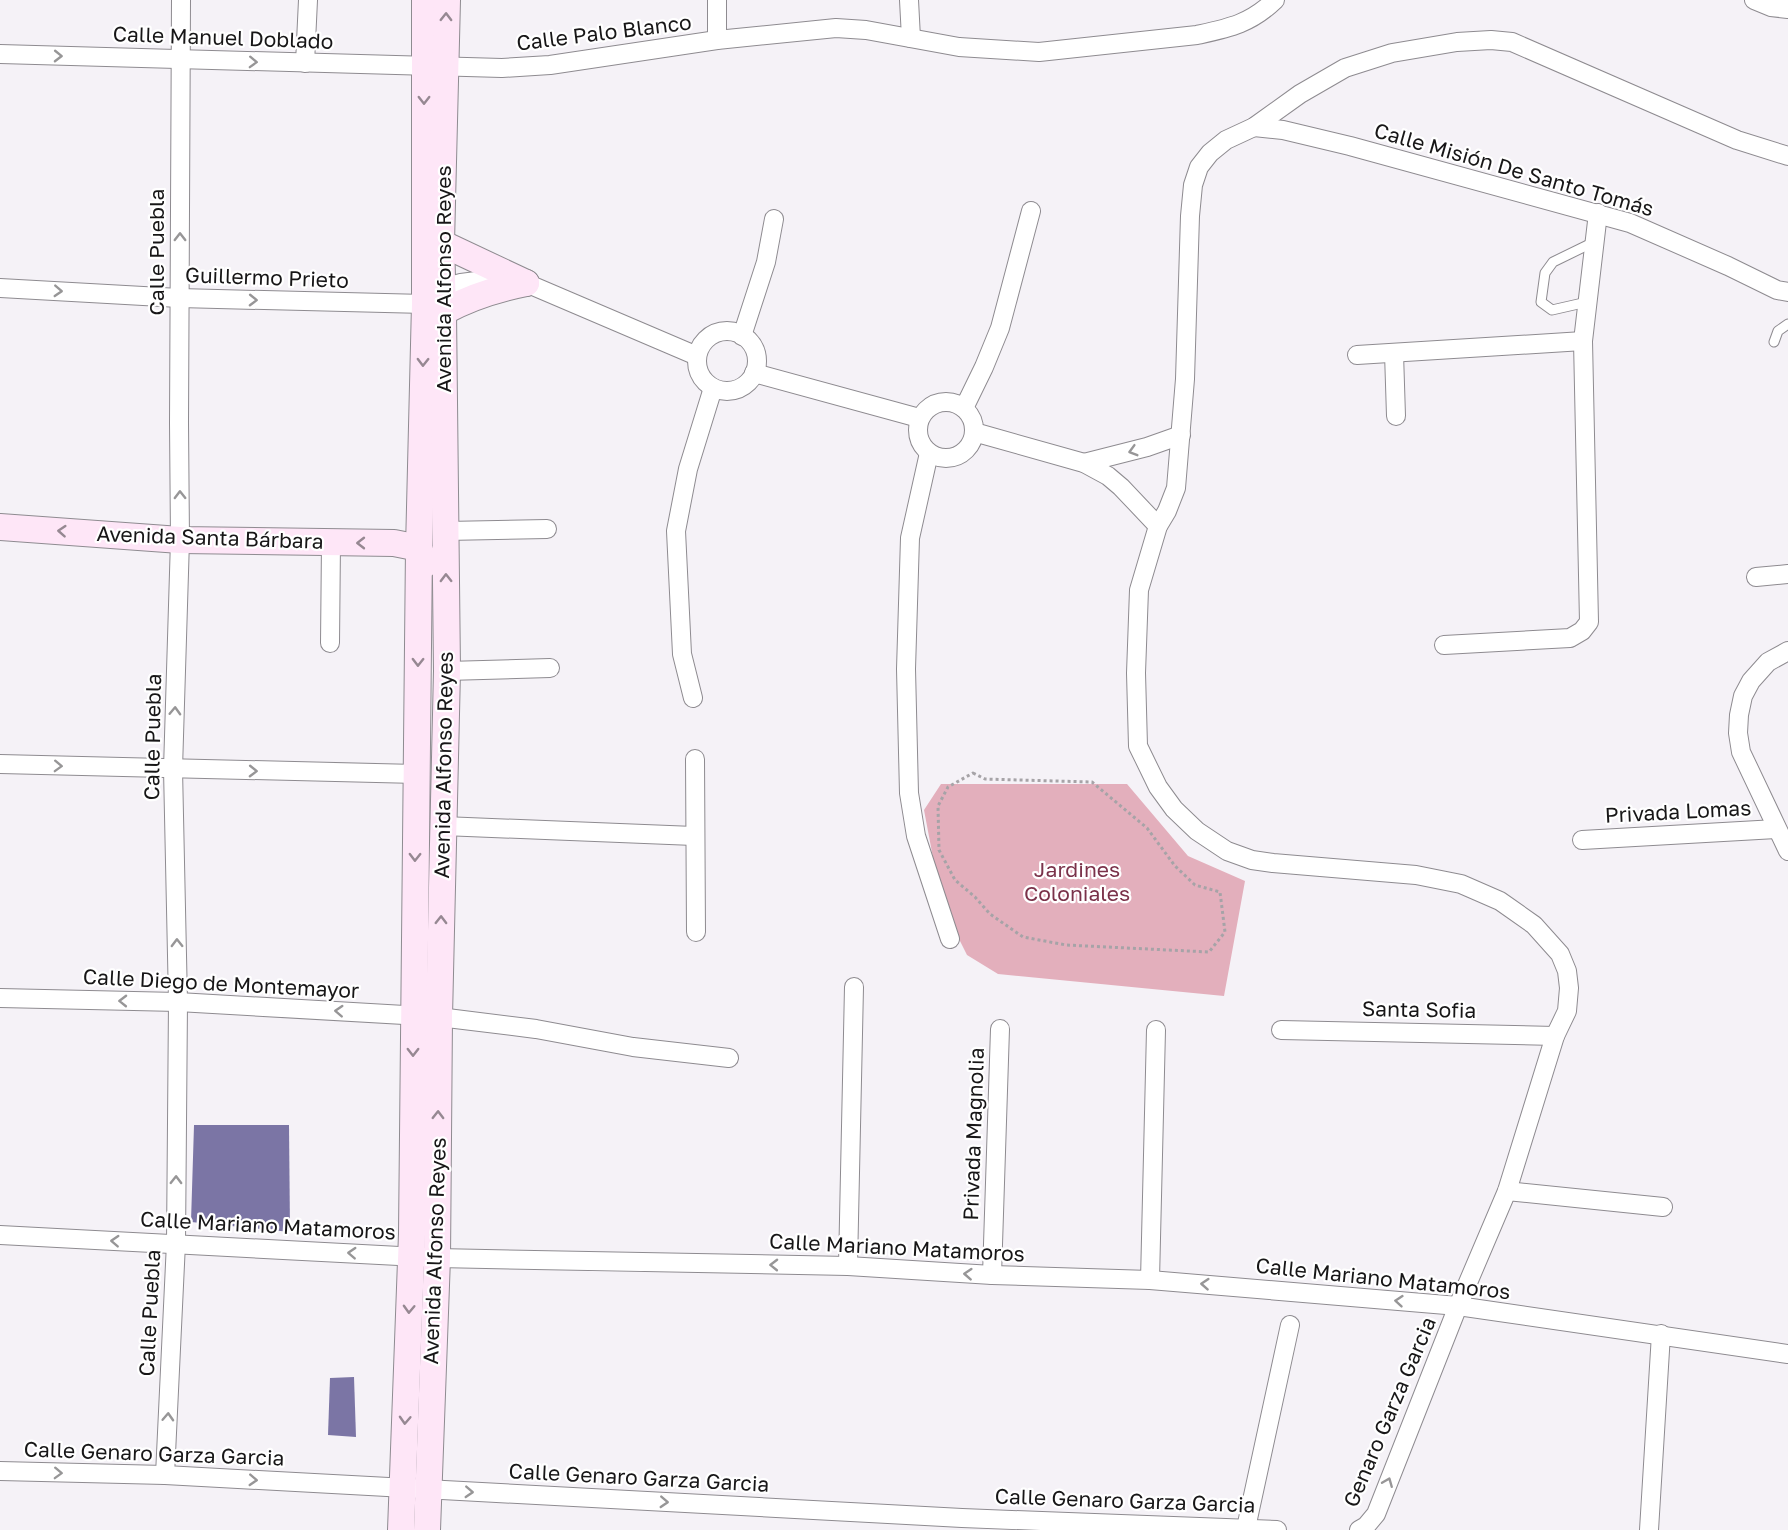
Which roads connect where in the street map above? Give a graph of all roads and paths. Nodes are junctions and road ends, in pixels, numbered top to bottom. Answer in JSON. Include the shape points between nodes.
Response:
{"nodes":[{"id":1,"x":181,"y":0,"type":"edge"},
{"id":2,"x":308,"y":0,"type":"edge"},
{"id":3,"x":425,"y":0,"type":"edge"},
{"id":4,"x":447,"y":0,"type":"edge"},
{"id":5,"x":717,"y":0,"type":"edge"},
{"id":6,"x":909,"y":0,"type":"edge"},
{"id":7,"x":1275,"y":0,"type":"edge"},
{"id":8,"x":1754,"y":0,"type":"edge"},
{"id":9,"x":1788,"y":9,"type":"edge"},
{"id":10,"x":911,"y":38,"type":"junction"},
{"id":11,"x":717,"y":40,"type":"junction"},
{"id":12,"x":0,"y":54,"type":"edge"},
{"id":13,"x":181,"y":59,"type":"junction"},
{"id":14,"x":305,"y":63,"type":"junction"},
{"id":15,"x":435,"y":67,"type":"junction"},
{"id":16,"x":1254,"y":127,"type":"junction"},
{"id":17,"x":1788,"y":156,"type":"edge"},
{"id":18,"x":1030,"y":211,"type":"dead end"},
{"id":19,"x":1598,"y":213,"type":"junction"},
{"id":20,"x":774,"y":219,"type":"dead end"},
{"id":21,"x":1594,"y":242,"type":"junction"},
{"id":22,"x":441,"y":243,"type":"junction"},
{"id":23,"x":526,"y":283,"type":"junction"},
{"id":24,"x":0,"y":288,"type":"edge"},
{"id":25,"x":1788,"y":292,"type":"edge"},
{"id":26,"x":179,"y":298,"type":"junction"},
{"id":27,"x":437,"y":301,"type":"junction"},
{"id":28,"x":1587,"y":302,"type":"junction"},
{"id":29,"x":1788,"y":324,"type":"edge"},
{"id":30,"x":742,"y":336,"type":"junction"},
{"id":31,"x":1583,"y":340,"type":"junction"},
{"id":32,"x":1774,"y":342,"type":"dead end"},
{"id":33,"x":1394,"y":353,"type":"junction"},
{"id":34,"x":697,"y":356,"type":"junction"},
{"id":35,"x":1357,"y":356,"type":"dead end"},
{"id":36,"x":754,"y":373,"type":"junction"},
{"id":37,"x":713,"y":388,"type":"junction"},
{"id":38,"x":964,"y":408,"type":"junction"},
{"id":39,"x":1396,"y":416,"type":"dead end"},
{"id":40,"x":920,"y":418,"type":"junction"},
{"id":41,"x":974,"y":432,"type":"junction"},
{"id":42,"x":1181,"y":435,"type":"junction"},
{"id":43,"x":929,"y":453,"type":"junction"},
{"id":44,"x":1084,"y":463,"type":"junction"},
{"id":45,"x":1158,"y":526,"type":"junction"},
{"id":46,"x":0,"y":527,"type":"edge"},
{"id":47,"x":547,"y":529,"type":"dead end"},
{"id":48,"x":446,"y":531,"type":"junction"},
{"id":49,"x":180,"y":540,"type":"junction"},
{"id":50,"x":331,"y":543,"type":"junction"},
{"id":51,"x":420,"y":548,"type":"junction"},
{"id":52,"x":1788,"y":574,"type":"edge"},
{"id":53,"x":1756,"y":577,"type":"dead end"},
{"id":54,"x":330,"y":643,"type":"dead end"},
{"id":55,"x":1444,"y":645,"type":"dead end"},
{"id":56,"x":1788,"y":651,"type":"edge"},
{"id":57,"x":550,"y":668,"type":"dead end"},
{"id":58,"x":447,"y":671,"type":"junction"},
{"id":59,"x":693,"y":699,"type":"dead end"},
{"id":60,"x":695,"y":759,"type":"dead end"},
{"id":61,"x":0,"y":764,"type":"edge"},
{"id":62,"x":173,"y":770,"type":"junction"},
{"id":63,"x":417,"y":774,"type":"junction"},
{"id":64,"x":443,"y":826,"type":"junction"},
{"id":65,"x":1776,"y":829,"type":"junction"},
{"id":66,"x":694,"y":836,"type":"junction"},
{"id":67,"x":1582,"y":840,"type":"dead end"},
{"id":68,"x":1788,"y":851,"type":"edge"},
{"id":69,"x":990,"y":914,"type":"joint"},
{"id":70,"x":696,"y":932,"type":"dead end"},
{"id":71,"x":950,"y":939,"type":"dead end"},
{"id":72,"x":854,"y":987,"type":"dead end"},
{"id":73,"x":0,"y":998,"type":"edge"},
{"id":74,"x":178,"y":1002,"type":"junction"},
{"id":75,"x":413,"y":1016,"type":"junction"},
{"id":76,"x":439,"y":1017,"type":"junction"},
{"id":77,"x":1000,"y":1029,"type":"dead end"},
{"id":78,"x":1156,"y":1030,"type":"dead end"},
{"id":79,"x":1281,"y":1030,"type":"dead end"},
{"id":80,"x":1555,"y":1036,"type":"junction"},
{"id":81,"x":729,"y":1058,"type":"dead end"},
{"id":82,"x":1507,"y":1191,"type":"junction"},
{"id":83,"x":1664,"y":1207,"type":"dead end"},
{"id":84,"x":0,"y":1235,"type":"edge"},
{"id":85,"x":176,"y":1244,"type":"junction"},
{"id":86,"x":410,"y":1256,"type":"junction"},
{"id":87,"x":437,"y":1258,"type":"junction"},
{"id":88,"x":848,"y":1266,"type":"junction"},
{"id":89,"x":992,"y":1275,"type":"junction"},
{"id":90,"x":1150,"y":1280,"type":"junction"},
{"id":91,"x":1458,"y":1306,"type":"junction"},
{"id":92,"x":1290,"y":1325,"type":"dead end"},
{"id":93,"x":1661,"y":1334,"type":"junction"},
{"id":94,"x":1788,"y":1354,"type":"edge"},
{"id":95,"x":0,"y":1471,"type":"edge"},
{"id":96,"x":165,"y":1475,"type":"junction"},
{"id":97,"x":402,"y":1488,"type":"junction"},
{"id":98,"x":428,"y":1490,"type":"junction"},
{"id":99,"x":962,"y":1524,"type":"edge"},
{"id":100,"x":1130,"y":1527,"type":"edge"},
{"id":101,"x":1246,"y":1528,"type":"junction"},
{"id":102,"x":401,"y":1530,"type":"edge"},
{"id":103,"x":427,"y":1530,"type":"edge"},
{"id":104,"x":1276,"y":1530,"type":"edge"},
{"id":105,"x":1359,"y":1530,"type":"edge"},
{"id":106,"x":1649,"y":1530,"type":"edge"}],
"edges":[{"from":1,"to":13,"type":"street","name":"Calle Puebla"},
{"from":2,"to":14,"type":"street"},
{"from":3,"to":15,"type":"main road","name":"Avenida Alfonso Reyes"},
{"from":15,"to":4,"type":"main road","name":"Avenida Alfonso Reyes","one_way":true},
{"from":5,"to":11,"type":"street"},
{"from":6,"to":10,"type":"street"},
{"from":7,"to":10,"type":"street","name":"Calle Palo Blanco","via":[[1245,23],[1197,35],[1039,52],[959,47]]},
{"from":8,"to":9,"type":"street"},
{"from":10,"to":11,"type":"street","name":"Calle Palo Blanco","via":[[836,28]]},
{"from":11,"to":15,"type":"street","name":"Calle Palo Blanco","via":[[550,65]]},
{"from":12,"to":13,"type":"street","name":"Calle Manuel Doblado","one_way":true},
{"from":13,"to":14,"type":"street","name":"Calle Manuel Doblado","one_way":true},
{"from":26,"to":13,"type":"street","name":"Calle Puebla","one_way":true},
{"from":14,"to":15,"type":"street","name":"Calle Manuel Doblado"},
{"from":15,"to":22,"type":"main road","name":"Avenida Alfonso Reyes"},
{"from":15,"to":27,"type":"main road","name":"Avenida Alfonso Reyes","one_way":true},
{"from":16,"to":17,"type":"street","name":"Genaro Garza Garcia","via":[[1300,94],[1353,65],[1392,53],[1491,40],[1512,42],[1737,140]]},
{"from":16,"to":19,"type":"street","name":"Calle Misión De Santo Tomás","via":[[1350,146]]},
{"from":16,"to":42,"type":"street","name":"Genaro Garza Garcia","via":[[1226,140],[1210,153],[1193,185]]},
{"from":18,"to":38,"type":"street","via":[[1000,328]]},
{"from":19,"to":21,"type":"street"},
{"from":19,"to":25,"type":"street","name":"Calle Misión De Santo Tomás","via":[[1630,223]]},
{"from":20,"to":30,"type":"street"},
{"from":21,"to":28,"type":"street"},
{"from":21,"to":28,"type":"lane","via":[[1553,262],[1545,273],[1541,302],[1552,310]]},
{"from":22,"to":23,"type":"main road"},
{"from":22,"to":27,"type":"main road","name":"Avenida Alfonso Reyes"},
{"from":23,"to":27,"type":"main road"},
{"from":23,"to":34,"type":"street"},
{"from":24,"to":26,"type":"street","name":"Guillermo Prieto","one_way":true},
{"from":26,"to":27,"type":"street","name":"Guillermo Prieto","one_way":true},
{"from":49,"to":26,"type":"street","name":"Calle Puebla","one_way":true},
{"from":27,"to":48,"type":"main road","name":"Avenida Alfonso Reyes"},
{"from":27,"to":51,"type":"main road","name":"Avenida Alfonso Reyes","one_way":true},
{"from":28,"to":31,"type":"street"},
{"from":29,"to":32,"type":"lane","via":[[1778,331]]},
{"from":30,"to":34,"type":"street","via":[[718,332],[701,346]]},
{"from":30,"to":36,"type":"street","via":[[756,355]]},
{"from":31,"to":33,"type":"street"},
{"from":31,"to":55,"type":"street","via":[[1589,621],[1570,638]]},
{"from":33,"to":35,"type":"street"},
{"from":33,"to":39,"type":"street"},
{"from":34,"to":37,"type":"street","via":[[700,375]]},
{"from":36,"to":37,"type":"street","via":[[737,390]]},
{"from":36,"to":40,"type":"street"},
{"from":37,"to":59,"type":"street","via":[[688,469],[676,531],[682,654]]},
{"from":38,"to":40,"type":"street","via":[[939,402]]},
{"from":38,"to":41,"type":"street"},
{"from":40,"to":43,"type":"street","via":[[918,437]]},
{"from":41,"to":43,"type":"street","via":[[963,452],[940,458]]},
{"from":41,"to":44,"type":"street"},
{"from":42,"to":44,"type":"street","one_way":true},
{"from":42,"to":45,"type":"street","name":"Genaro Garza Garcia","via":[[1176,488]]},
{"from":43,"to":71,"type":"street","via":[[910,538],[906,669],[909,793],[916,836]]},
{"from":44,"to":45,"type":"street","via":[[1121,487]]},
{"from":45,"to":80,"type":"street","name":"Genaro Garza Garcia","via":[[1139,590],[1138,746],[1174,809],[1227,851],[1252,860],[1416,875],[1461,884],[1500,901],[1534,925],[1560,954],[1567,971],[1567,1011]]},
{"from":49,"to":46,"type":"main road","name":"Avenida Santa Bárbara","one_way":true},
{"from":47,"to":48,"type":"street"},
{"from":58,"to":48,"type":"main road","name":"Avenida Alfonso Reyes","one_way":true},
{"from":49,"to":50,"type":"main road","name":"Avenida Santa Bárbara"},
{"from":62,"to":49,"type":"street","name":"Calle Puebla","one_way":true},
{"from":51,"to":50,"type":"main road","name":"Avenida Santa Bárbara","one_way":true,"via":[[394,543]]},
{"from":50,"to":54,"type":"street"},
{"from":51,"to":58,"type":"main road","via":[[435,636]]},
{"from":51,"to":63,"type":"main road","name":"Avenida Alfonso Reyes","one_way":true},
{"from":52,"to":53,"type":"street"},
{"from":56,"to":65,"type":"street","via":[[1768,662],[1751,681],[1739,715],[1742,752]]},
{"from":57,"to":58,"type":"street"},
{"from":58,"to":64,"type":"main road","name":"Avenida Alfonso Reyes"},
{"from":60,"to":66,"type":"street"},
{"from":61,"to":62,"type":"street","one_way":true},
{"from":62,"to":63,"type":"street","one_way":true},
{"from":74,"to":62,"type":"street","name":"Calle Puebla","one_way":true},
{"from":63,"to":75,"type":"main road","name":"Avenida Alfonso Reyes","one_way":true},
{"from":64,"to":66,"type":"street"},
{"from":76,"to":64,"type":"main road","name":"Avenida Alfonso Reyes","one_way":true},
{"from":65,"to":67,"type":"street","name":"Privada Lomas"},
{"from":65,"to":68,"type":"street"},
{"from":66,"to":70,"type":"street"},
{"from":69,"to":69,"type":"path","via":[[955,880],[939,850],[938,806],[948,787],[973,773],[985,779],[1092,782],[1147,828],[1175,866],[1195,885],[1220,892],[1226,932],[1209,952],[1066,945],[1023,937]]},
{"from":72,"to":88,"type":"street"},
{"from":74,"to":73,"type":"street","name":"Calle Diego de Montemayor","one_way":true},
{"from":75,"to":74,"type":"street","name":"Calle Diego de Montemayor","one_way":true},
{"from":85,"to":74,"type":"street","name":"Calle Puebla","one_way":true},
{"from":75,"to":76,"type":"street","name":"Calle Diego de Montemayor"},
{"from":75,"to":86,"type":"main road","name":"Avenida Alfonso Reyes","one_way":true},
{"from":76,"to":81,"type":"street","name":"Calle Diego de Montemayor"},
{"from":87,"to":76,"type":"main road","name":"Avenida Alfonso Reyes","one_way":true},
{"from":77,"to":89,"type":"street","name":"Privada Magnolia"},
{"from":78,"to":90,"type":"street"},
{"from":79,"to":80,"type":"street","name":"Santa Sofia"},
{"from":80,"to":82,"type":"street","name":"Genaro Garza Garcia"},
{"from":82,"to":83,"type":"street"},
{"from":82,"to":91,"type":"street","name":"Genaro Garza Garcia"},
{"from":85,"to":84,"type":"street","name":"Calle Mariano Matamoros","one_way":true},
{"from":86,"to":85,"type":"street","name":"Calle Mariano Matamoros","one_way":true},
{"from":96,"to":85,"type":"street","name":"Calle Puebla","one_way":true},
{"from":86,"to":87,"type":"street","name":"Calle Mariano Matamoros"},
{"from":86,"to":97,"type":"main road","name":"Avenida Alfonso Reyes","one_way":true},
{"from":88,"to":87,"type":"street","name":"Calle Mariano Matamoros","one_way":true},
{"from":87,"to":98,"type":"main road","name":"Avenida Alfonso Reyes"},
{"from":89,"to":88,"type":"street","name":"Calle Mariano Matamoros","one_way":true},
{"from":89,"to":90,"type":"street","name":"Calle Mariano Matamoros"},
{"from":91,"to":90,"type":"street","name":"Calle Mariano Matamoros","one_way":true},
{"from":91,"to":93,"type":"street","name":"Calle Mariano Matamoros"},
{"from":105,"to":91,"type":"street","name":"Genaro Garza Garcia","one_way":true,"via":[[1376,1514]]},
{"from":92,"to":101,"type":"street"},
{"from":93,"to":94,"type":"street","name":"Calle Mariano Matamoros"},
{"from":93,"to":106,"type":"street"},
{"from":95,"to":96,"type":"street","name":"Calle Genaro Garza Garcia","one_way":true},
{"from":96,"to":97,"type":"street","name":"Calle Genaro Garza Garcia","one_way":true},
{"from":97,"to":98,"type":"street","name":"Calle Genaro Garza Garcia"},
{"from":97,"to":102,"type":"main road","name":"Avenida Alfonso Reyes"},
{"from":98,"to":99,"type":"street","name":"Calle Genaro Garza Garcia","one_way":true},
{"from":98,"to":103,"type":"main road","name":"Avenida Alfonso Reyes"},
{"from":99,"to":100,"type":"street","name":"Calle Genaro Garza Garcia"},
{"from":100,"to":101,"type":"street","name":"Calle Genaro Garza Garcia"},
{"from":101,"to":104,"type":"street","name":"Calle Genaro Garza Garcia"}]}
